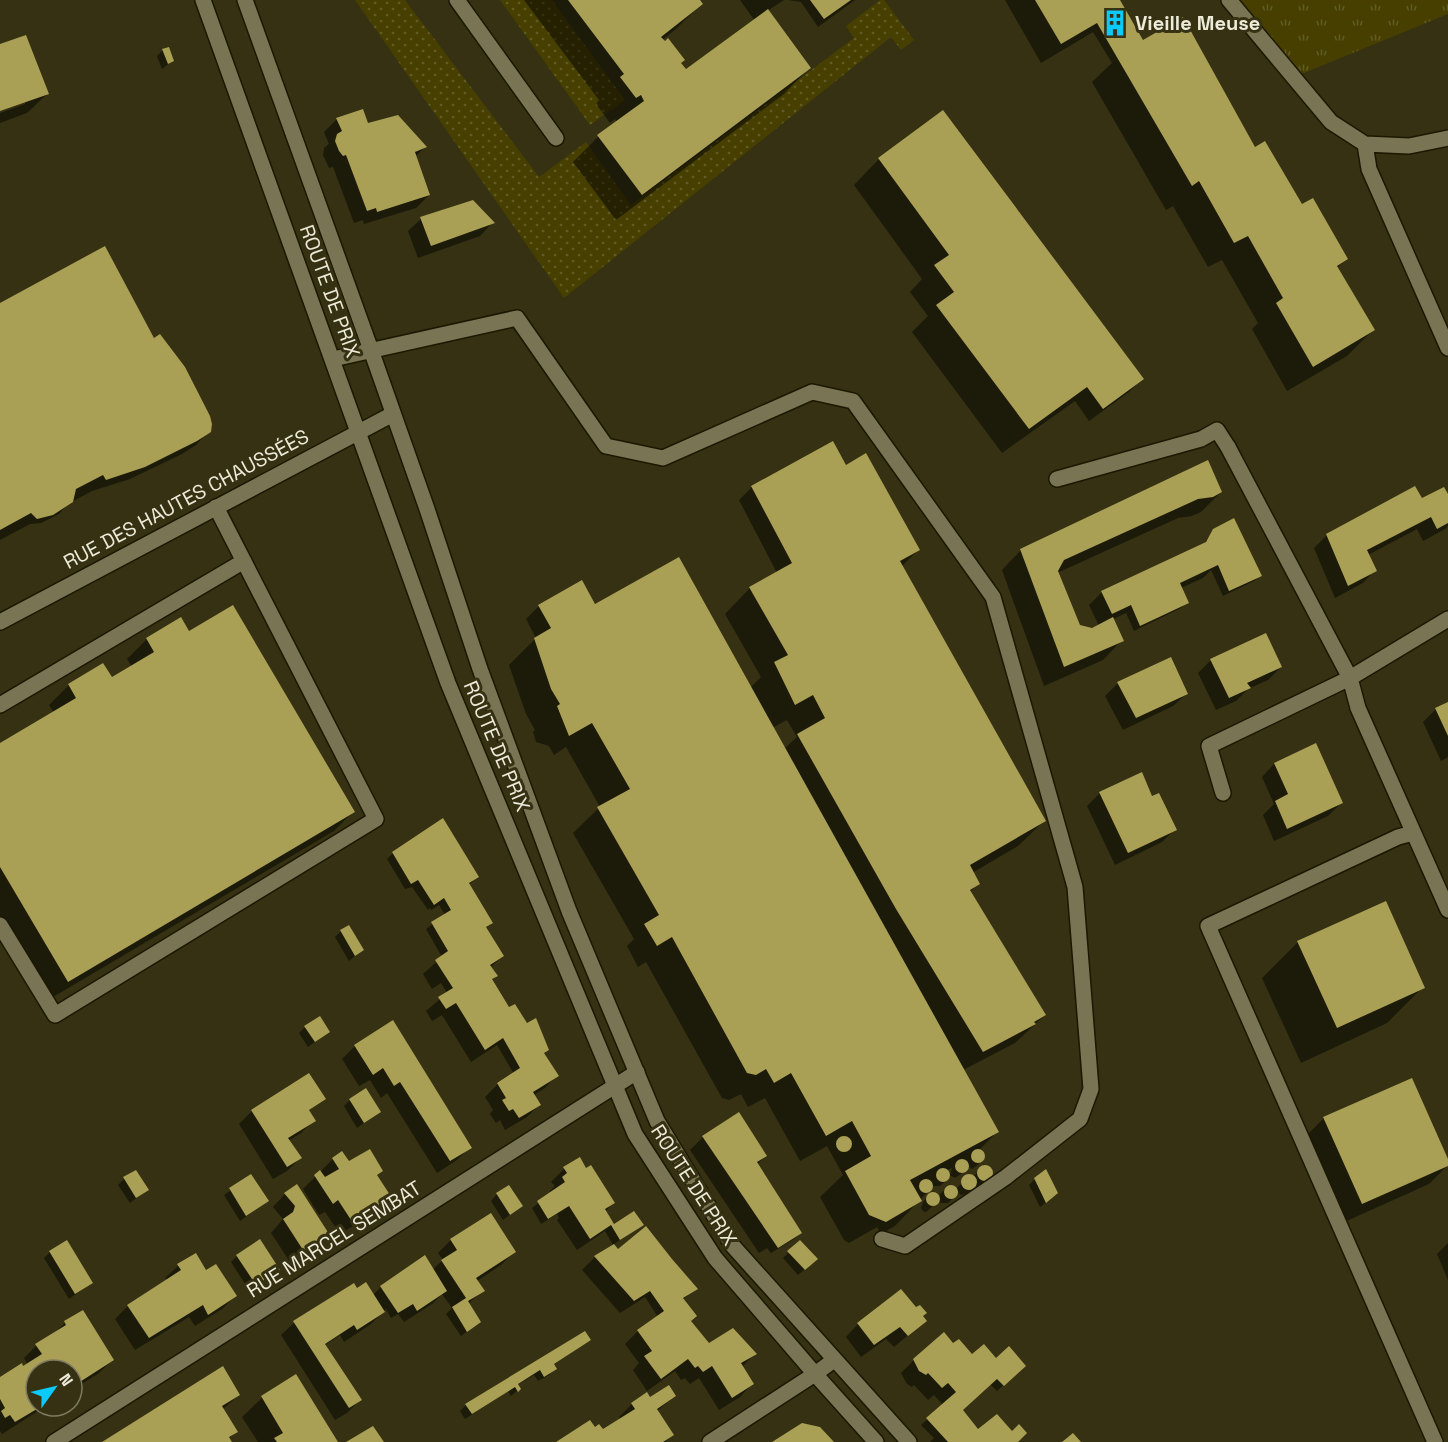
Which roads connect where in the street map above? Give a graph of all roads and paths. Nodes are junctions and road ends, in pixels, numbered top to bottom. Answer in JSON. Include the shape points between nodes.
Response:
{"nodes":[{"id":1,"x":203,"y":0,"type":"edge"},
{"id":2,"x":245,"y":0,"type":"edge"},
{"id":3,"x":457,"y":0,"type":"edge"},
{"id":4,"x":1228,"y":0,"type":"edge"},
{"id":5,"x":556,"y":138,"type":"dead end"},
{"id":6,"x":1448,"y":138,"type":"edge"},
{"id":7,"x":1365,"y":144,"type":"junction"},
{"id":8,"x":1448,"y":348,"type":"edge"},
{"id":9,"x":371,"y":350,"type":"junction"},
{"id":10,"x":333,"y":359,"type":"junction"},
{"id":11,"x":393,"y":414,"type":"junction"},
{"id":12,"x":358,"y":431,"type":"junction"},
{"id":13,"x":1057,"y":479,"type":"dead end"},
{"id":14,"x":216,"y":507,"type":"junction"},
{"id":15,"x":243,"y":561,"type":"junction"},
{"id":16,"x":1448,"y":619,"type":"edge"},
{"id":17,"x":0,"y":622,"type":"edge"},
{"id":18,"x":1350,"y":678,"type":"junction"},
{"id":19,"x":0,"y":705,"type":"edge"},
{"id":20,"x":1223,"y":793,"type":"dead end"},
{"id":21,"x":1413,"y":833,"type":"junction"},
{"id":22,"x":1448,"y":910,"type":"edge"},
{"id":23,"x":0,"y":925,"type":"edge"},
{"id":24,"x":637,"y":1072,"type":"junction"},
{"id":25,"x":615,"y":1085,"type":"junction"},
{"id":26,"x":882,"y":1239,"type":"dead end"},
{"id":27,"x":834,"y":1360,"type":"junction"},
{"id":28,"x":814,"y":1374,"type":"junction"},
{"id":29,"x":54,"y":1442,"type":"edge"},
{"id":30,"x":710,"y":1442,"type":"edge"},
{"id":31,"x":876,"y":1442,"type":"edge"},
{"id":32,"x":909,"y":1442,"type":"edge"},
{"id":33,"x":1435,"y":1442,"type":"edge"}],
"edges":[{"from":1,"to":10,"type":"main road","name":"ROUTE DE PRIX"},
{"from":2,"to":9,"type":"main road","name":"ROUTE DE PRIX"},
{"from":3,"to":5,"type":"main road"},
{"from":4,"to":7,"type":"main road","via":[[1331,122]]},
{"from":6,"to":7,"type":"main road","via":[[1409,146]]},
{"from":7,"to":8,"type":"main road","via":[[1369,169]]},
{"from":9,"to":10,"type":"main road"},
{"from":9,"to":11,"type":"main road","name":"ROUTE DE PRIX"},
{"from":9,"to":26,"type":"main road","via":[[517,318],[606,446],[663,458],[812,392],[853,401],[993,597],[1075,886],[1091,1089],[1080,1119],[1006,1177],[905,1246]]},
{"from":10,"to":12,"type":"main road","name":"ROUTE DE PRIX"},
{"from":11,"to":12,"type":"main road","name":"RUE DES HAUTES CHAUSSÉES"},
{"from":11,"to":24,"type":"main road","name":"ROUTE DE PRIX","via":[[480,669],[569,911]]},
{"from":12,"to":14,"type":"main road","name":"RUE DES HAUTES CHAUSSÉES"},
{"from":12,"to":25,"type":"main road","name":"ROUTE DE PRIX","via":[[448,683]]},
{"from":13,"to":18,"type":"main road","via":[[1201,439],[1217,430]]},
{"from":14,"to":15,"type":"main road"},
{"from":14,"to":17,"type":"main road","name":"RUE DES HAUTES CHAUSSÉES"},
{"from":15,"to":19,"type":"main road"},
{"from":15,"to":23,"type":"main road","via":[[376,819],[55,1015]]},
{"from":16,"to":18,"type":"main road"},
{"from":18,"to":20,"type":"main road","via":[[1209,746]]},
{"from":18,"to":21,"type":"main road","via":[[1358,708]]},
{"from":21,"to":22,"type":"main road"},
{"from":21,"to":33,"type":"main road","via":[[1208,926]]},
{"from":24,"to":25,"type":"main road","name":"RUE MARCEL SEMBAT"},
{"from":24,"to":27,"type":"main road","name":"ROUTE DE PRIX","via":[[657,1121],[732,1245]]},
{"from":25,"to":28,"type":"main road","name":"ROUTE DE PRIX","via":[[635,1134],[715,1257]]},
{"from":25,"to":29,"type":"main road","name":"RUE MARCEL SEMBAT"},
{"from":27,"to":28,"type":"main road"},
{"from":27,"to":32,"type":"main road","name":"ROUTE DE PRIX"},
{"from":28,"to":30,"type":"main road"},
{"from":28,"to":31,"type":"main road","name":"ROUTE DE PRIX"}]}
